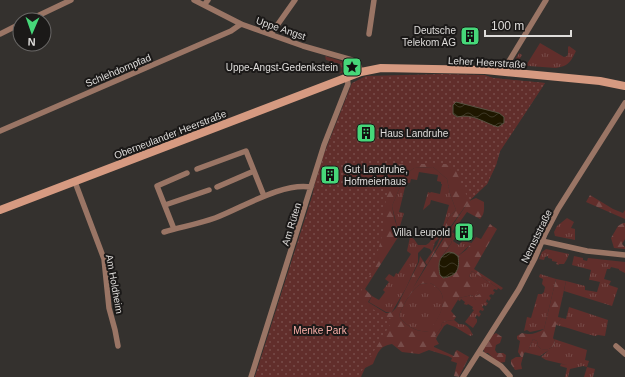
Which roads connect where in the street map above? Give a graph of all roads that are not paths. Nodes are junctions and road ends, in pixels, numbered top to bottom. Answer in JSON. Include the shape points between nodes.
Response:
{"nodes":[{"id":1,"x":71,"y":0,"type":"edge"},
{"id":2,"x":194,"y":0,"type":"edge"},
{"id":3,"x":208,"y":0,"type":"edge"},
{"id":4,"x":295,"y":0,"type":"edge"},
{"id":5,"x":374,"y":0,"type":"edge"},
{"id":6,"x":546,"y":0,"type":"edge"},
{"id":7,"x":204,"y":5,"type":"junction"},
{"id":8,"x":46,"y":12,"type":"edge"},
{"id":9,"x":241,"y":24,"type":"junction"},
{"id":10,"x":12,"y":28,"type":"edge"},
{"id":11,"x":0,"y":34,"type":"edge"},
{"id":12,"x":271,"y":34,"type":"junction"},
{"id":13,"x":369,"y":34,"type":"dead end"},
{"id":14,"x":503,"y":71,"type":"junction"},
{"id":15,"x":361,"y":72,"type":"junction"},
{"id":16,"x":347,"y":76,"type":"junction"},
{"id":17,"x":625,"y":86,"type":"edge"},
{"id":18,"x":625,"y":103,"type":"edge"},
{"id":19,"x":0,"y":131,"type":"edge"},
{"id":20,"x":196,"y":169,"type":"dead end"},
{"id":21,"x":254,"y":171,"type":"junction"},
{"id":22,"x":187,"y":173,"type":"dead end"},
{"id":23,"x":75,"y":182,"type":"junction"},
{"id":24,"x":217,"y":187,"type":"dead end"},
{"id":25,"x":311,"y":187,"type":"junction"},
{"id":26,"x":209,"y":190,"type":"dead end"},
{"id":27,"x":264,"y":196,"type":"junction"},
{"id":28,"x":165,"y":205,"type":"junction"},
{"id":29,"x":0,"y":210,"type":"edge"},
{"id":30,"x":174,"y":229,"type":"junction"},
{"id":31,"x":164,"y":232,"type":"dead end"},
{"id":32,"x":542,"y":241,"type":"junction"},
{"id":33,"x":625,"y":255,"type":"edge"},
{"id":34,"x":118,"y":346,"type":"dead end"},
{"id":35,"x":616,"y":346,"type":"dead end"},
{"id":36,"x":479,"y":352,"type":"junction"},
{"id":37,"x":625,"y":354,"type":"edge"},
{"id":38,"x":510,"y":376,"type":"edge"},
{"id":39,"x":251,"y":377,"type":"edge"},
{"id":40,"x":463,"y":377,"type":"edge"}],
"edges":[{"from":1,"to":8,"type":"street"},
{"from":2,"to":7,"type":"street","name":"Uppe Angst"},
{"from":3,"to":7,"type":"street"},
{"from":4,"to":12,"type":"street"},
{"from":5,"to":13,"type":"street"},
{"from":6,"to":14,"type":"street"},
{"from":7,"to":9,"type":"street","name":"Uppe Angst"},
{"from":9,"to":12,"type":"street","name":"Uppe Angst"},
{"from":9,"to":19,"type":"street","name":"Schlehdornpfad","via":[[231,31]]},
{"from":10,"to":11,"type":"street"},
{"from":12,"to":15,"type":"street","name":"Uppe Angst","via":[[352,60]]},
{"from":14,"to":15,"type":"main road","name":"Leher Heerstraße","via":[[381,68]]},
{"from":14,"to":17,"type":"main road","name":"Leher Heerstraße"},
{"from":15,"to":16,"type":"main road","name":"Leher Heerstraße"},
{"from":16,"to":23,"type":"main road","name":"Oberneulander Heerstraße"},
{"from":16,"to":25,"type":"street","name":"Am Rüten","via":[[348,84]]},
{"from":18,"to":32,"type":"street","name":"Nernststraße","via":[[562,203]]},
{"from":20,"to":21,"type":"street","via":[[246,151]]},
{"from":21,"to":24,"type":"street"},
{"from":21,"to":27,"type":"street"},
{"from":22,"to":28,"type":"street","via":[[157,186]]},
{"from":23,"to":29,"type":"main road","name":"Oberneulander Heerstraße"},
{"from":23,"to":34,"type":"street","name":"Am Holdheim","via":[[104,259],[109,308]]},
{"from":25,"to":27,"type":"street","via":[[302,185]]},
{"from":25,"to":39,"type":"street","name":"Am Rüten"},
{"from":26,"to":28,"type":"street"},
{"from":27,"to":30,"type":"street","via":[[215,218]]},
{"from":28,"to":30,"type":"street"},
{"from":30,"to":31,"type":"street"},
{"from":32,"to":33,"type":"street","via":[[587,251]]},
{"from":32,"to":36,"type":"street","name":"Nernststraße","via":[[519,289]]},
{"from":35,"to":37,"type":"street"},
{"from":36,"to":38,"type":"street","via":[[501,366]]},
{"from":36,"to":40,"type":"street","name":"Nernststraße"}]}
